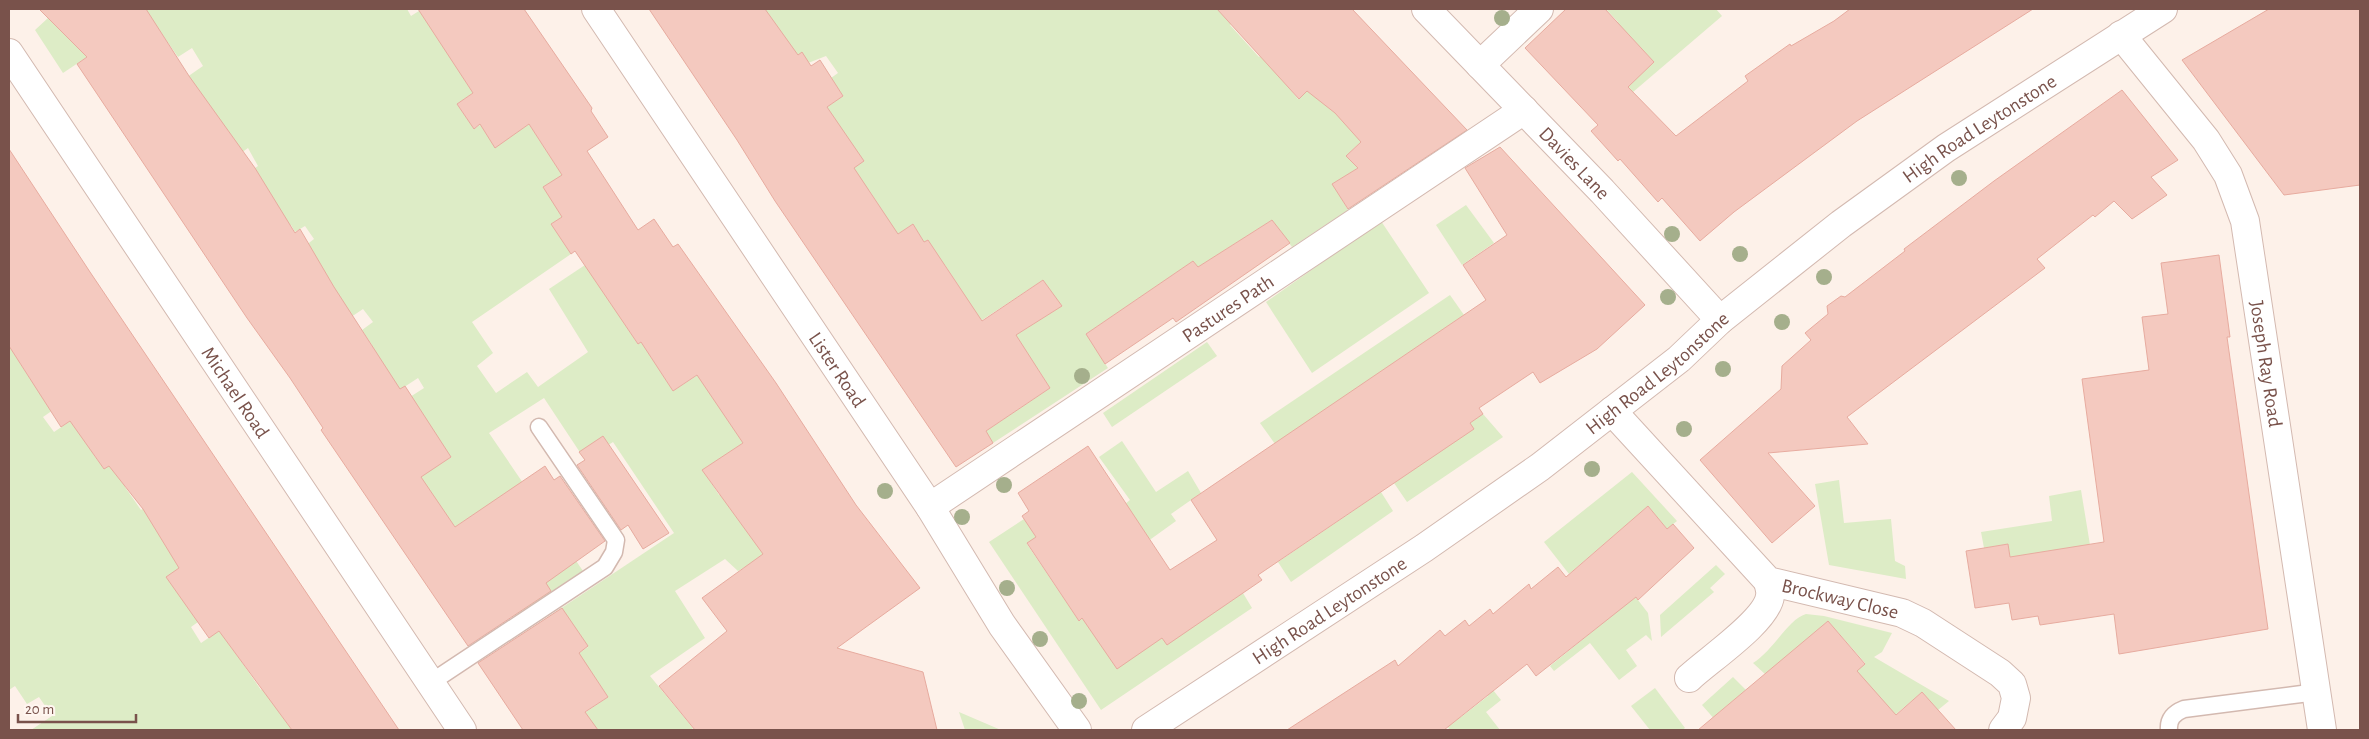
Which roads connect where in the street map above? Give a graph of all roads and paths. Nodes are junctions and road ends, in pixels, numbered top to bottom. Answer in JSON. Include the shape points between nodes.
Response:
{"nodes":[{"id":1,"x":596,"y":9,"type":"edge"},
{"id":2,"x":1426,"y":9,"type":"edge"},
{"id":3,"x":1539,"y":9,"type":"edge"},
{"id":4,"x":2163,"y":9,"type":"edge"},
{"id":5,"x":2121,"y":34,"type":"junction"},
{"id":6,"x":9,"y":52,"type":"edge"},
{"id":7,"x":1480,"y":65,"type":"junction"},
{"id":8,"x":1524,"y":110,"type":"junction"},
{"id":9,"x":1720,"y":320,"type":"junction"},
{"id":10,"x":1612,"y":411,"type":"junction"},
{"id":11,"x":539,"y":427,"type":"dead end"},
{"id":12,"x":930,"y":507,"type":"junction"},
{"id":13,"x":1768,"y":581,"type":"junction"},
{"id":14,"x":1689,"y":678,"type":"dead end"},
{"id":15,"x":430,"y":683,"type":"junction"},
{"id":16,"x":2316,"y":692,"type":"junction"},
{"id":17,"x":462,"y":730,"type":"edge"},
{"id":18,"x":1077,"y":730,"type":"edge"},
{"id":19,"x":1146,"y":730,"type":"edge"},
{"id":20,"x":2003,"y":730,"type":"edge"},
{"id":21,"x":2169,"y":730,"type":"edge"},
{"id":22,"x":2322,"y":730,"type":"edge"}],
"edges":[{"from":1,"to":12,"type":"street","name":"Lister Road"},
{"from":2,"to":7,"type":"street","name":"Davies Lane"},
{"from":3,"to":7,"type":"street"},
{"from":4,"to":5,"type":"street","name":"High Road Leytonstone"},
{"from":5,"to":9,"type":"street","name":"High Road Leytonstone","via":[[1946,148],[1840,224]]},
{"from":5,"to":16,"type":"street","name":"Joseph Ray Road","via":[[2206,140],[2228,175],[2245,221]]},
{"from":6,"to":15,"type":"street","name":"Michael Road"},
{"from":7,"to":8,"type":"street","name":"Davies Lane"},
{"from":8,"to":9,"type":"street","name":"Davies Lane","via":[[1675,268]]},
{"from":8,"to":12,"type":"street","name":"Pastures Path"},
{"from":9,"to":10,"type":"street","name":"High Road Leytonstone","via":[[1678,359]]},
{"from":10,"to":13,"type":"street","name":"Brockway Close"},
{"from":10,"to":19,"type":"street","name":"High Road Leytonstone","via":[[1540,467],[1424,548]]},
{"from":11,"to":15,"type":"lane","via":[[616,540],[614,552],[605,567]]},
{"from":12,"to":18,"type":"street","name":"Lister Road","via":[[1002,625]]},
{"from":13,"to":14,"type":"street","via":[[1771,596],[1750,627]]},
{"from":13,"to":20,"type":"street","name":"Brockway Close","via":[[1902,613],[1923,623],[2012,684],[2016,698],[2012,718]]},
{"from":15,"to":17,"type":"street","name":"Michael Road"},
{"from":16,"to":21,"type":"lane","via":[[2184,709],[2174,713],[2168,724]]},
{"from":16,"to":22,"type":"street","name":"Joseph Ray Road"}]}
